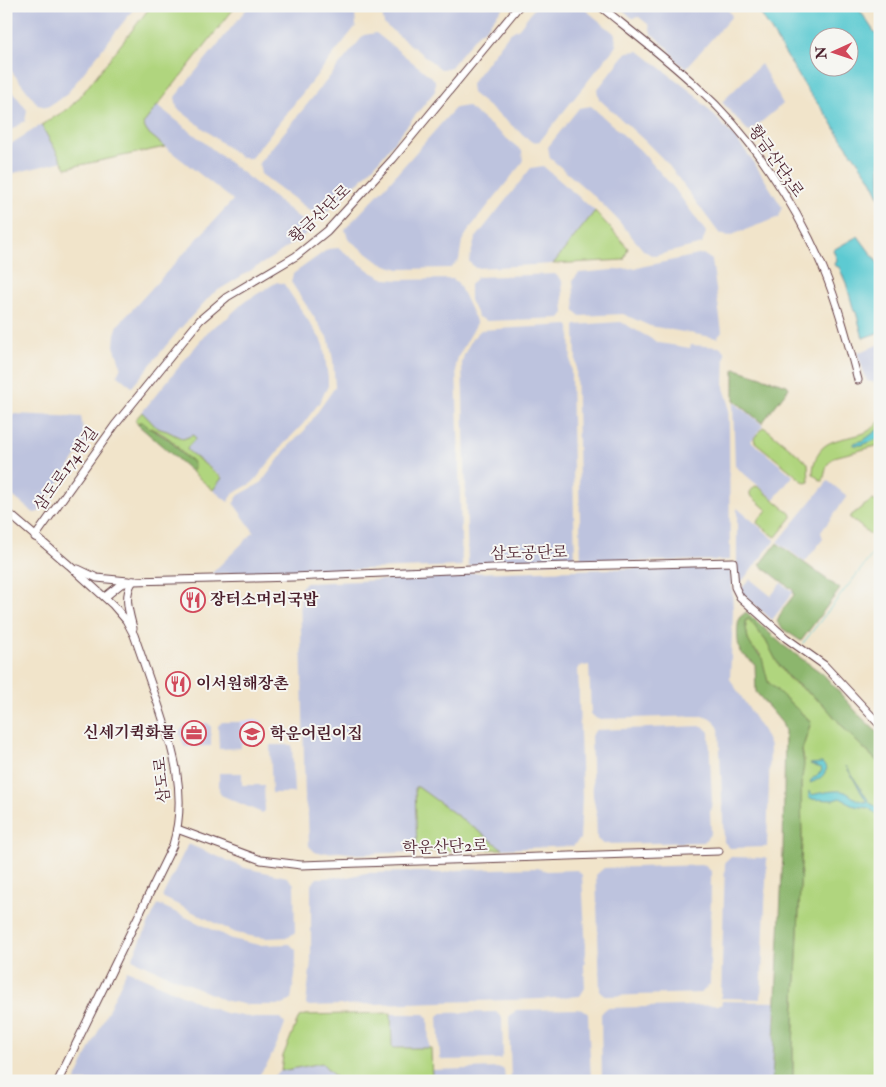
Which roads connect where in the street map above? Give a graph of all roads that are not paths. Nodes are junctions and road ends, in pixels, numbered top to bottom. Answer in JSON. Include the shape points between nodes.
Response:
{"nodes":[{"id":1,"x":519,"y":6,"type":"edge"},
{"id":2,"x":600,"y":6,"type":"edge"},
{"id":3,"x":858,"y":380,"type":"dead end"},
{"id":4,"x":120,"y":418,"type":"joint"},
{"id":5,"x":6,"y":511,"type":"edge"},
{"id":6,"x":35,"y":537,"type":"junction"},
{"id":7,"x":69,"y":565,"type":"junction"},
{"id":8,"x":133,"y":581,"type":"junction"},
{"id":9,"x":105,"y":597,"type":"junction"},
{"id":10,"x":138,"y":648,"type":"junction"},
{"id":11,"x":880,"y":725,"type":"edge"},
{"id":12,"x":177,"y":829,"type":"junction"},
{"id":13,"x":719,"y":851,"type":"dead end"},
{"id":14,"x":58,"y":1081,"type":"edge"}],
"edges":[{"from":1,"to":4,"type":"street","name":"황금산단로","via":[[393,159],[327,231],[296,256],[214,307],[188,333]]},
{"from":2,"to":3,"type":"street","name":"황금산단3로","via":[[696,85],[746,139],[767,168],[796,215],[823,269]]},
{"from":4,"to":6,"type":"street","name":"삼도로174번길"},
{"from":5,"to":6,"type":"street","name":"삼도로"},
{"from":6,"to":7,"type":"street","name":"삼도로"},
{"from":7,"to":8,"type":"street","via":[[97,578]]},
{"from":7,"to":9,"type":"street","name":"삼도로"},
{"from":8,"to":9,"type":"street","name":"삼도공단로","via":[[121,584]]},
{"from":8,"to":10,"type":"street","via":[[127,598]]},
{"from":8,"to":11,"type":"street","name":"삼도공단로","via":[[733,562],[735,587],[740,597],[786,638],[824,665]]},
{"from":9,"to":10,"type":"street","name":"삼도로","via":[[126,620]]},
{"from":10,"to":12,"type":"street","name":"삼도로","via":[[174,755],[179,792]]},
{"from":12,"to":13,"type":"street","name":"학운산단2로","via":[[261,860],[301,865]]},
{"from":12,"to":14,"type":"street","name":"삼도로","via":[[173,845]]}]}
